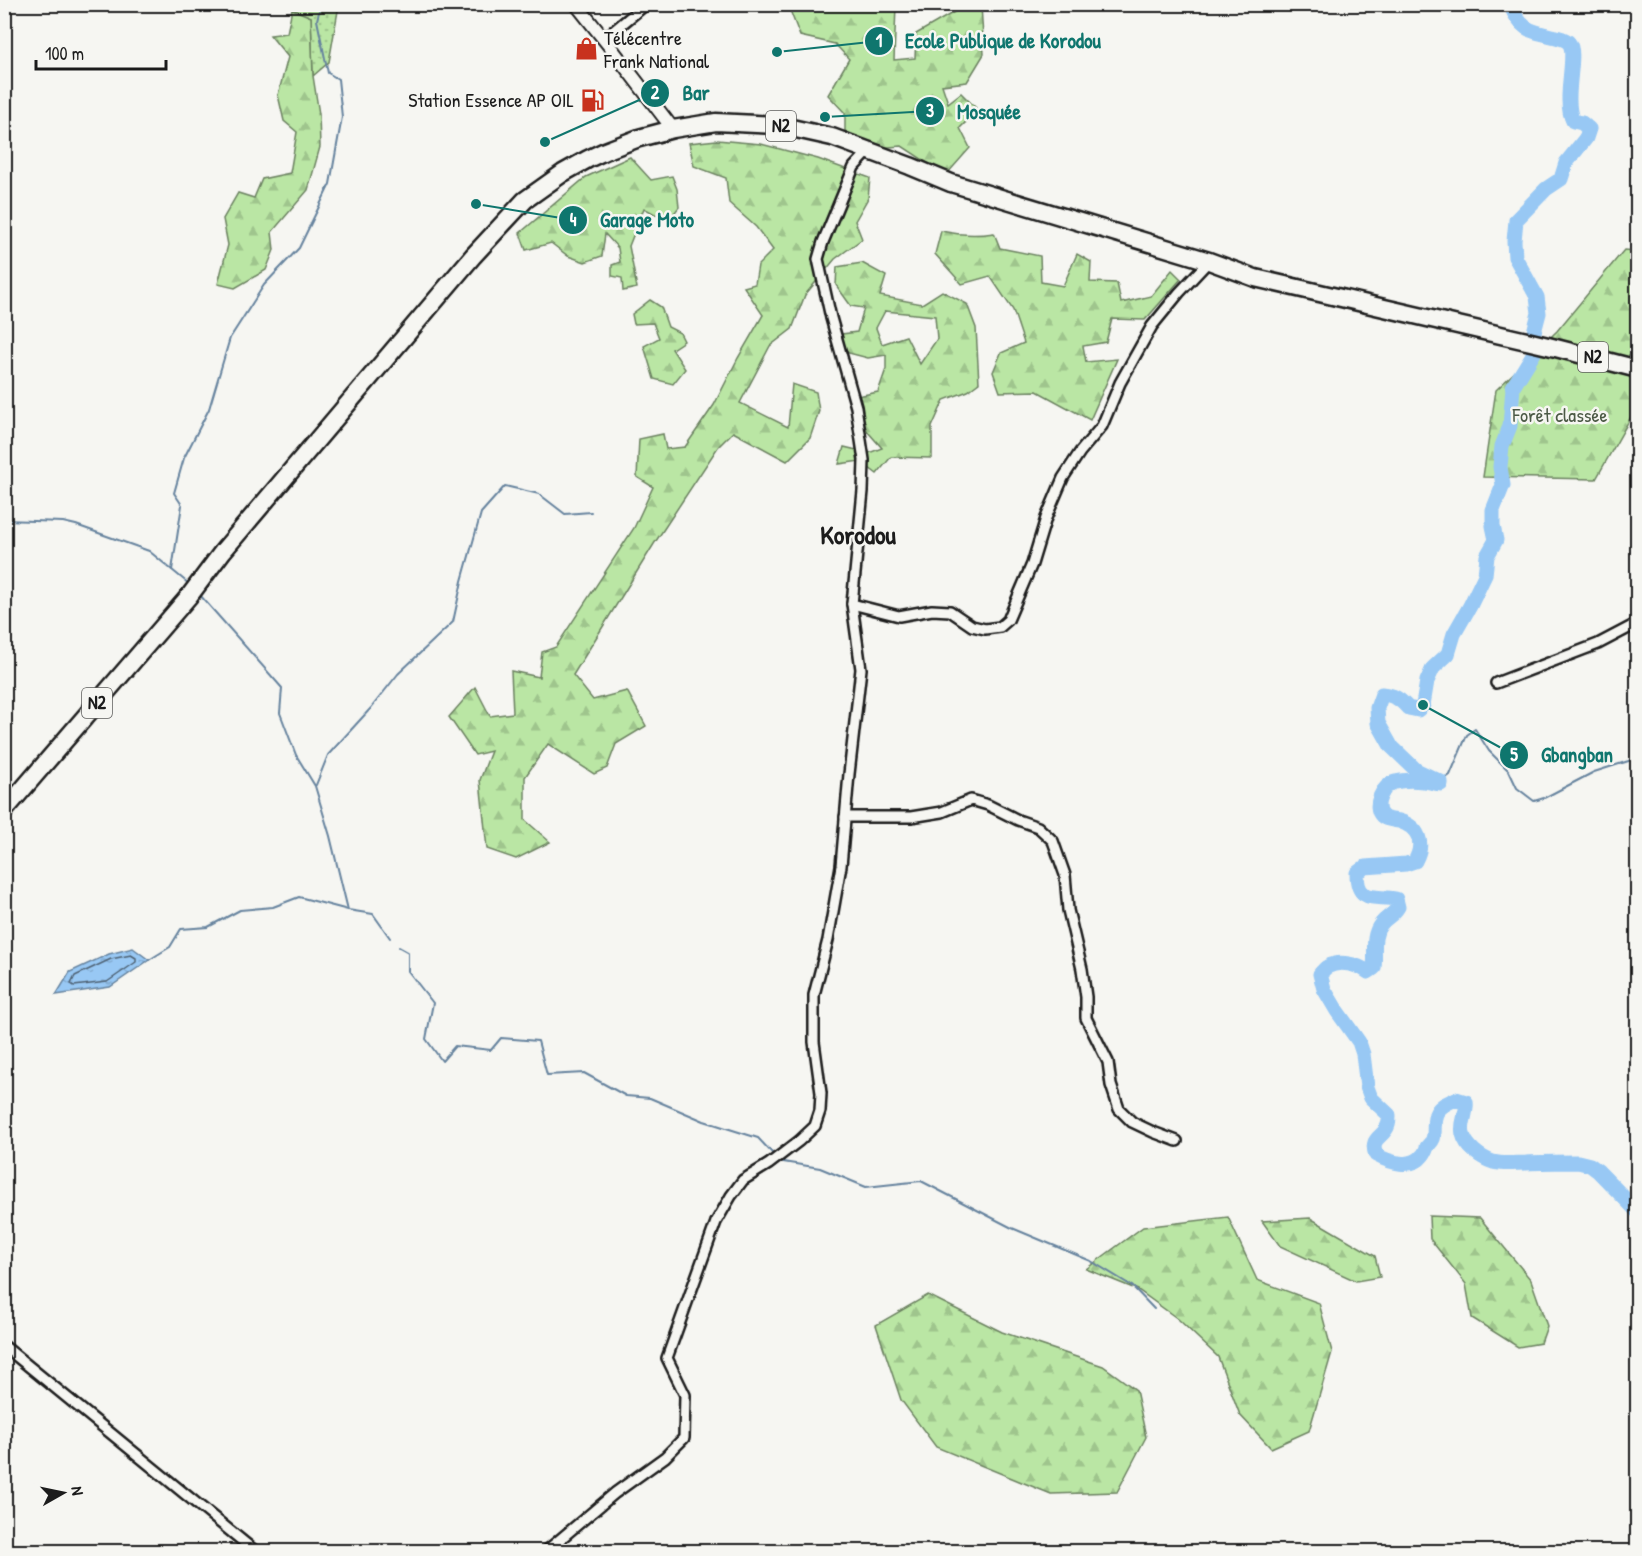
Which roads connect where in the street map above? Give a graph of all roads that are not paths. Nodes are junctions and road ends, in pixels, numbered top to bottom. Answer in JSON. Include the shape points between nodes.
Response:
{"nodes":[{"id":1,"x":576,"y":4,"type":"edge"},
{"id":2,"x":646,"y":4,"type":"edge"},
{"id":3,"x":604,"y":39,"type":"junction"},
{"id":4,"x":673,"y":129,"type":"junction"},
{"id":5,"x":869,"y":151,"type":"junction"},
{"id":6,"x":1209,"y":261,"type":"junction"},
{"id":7,"x":1638,"y":369,"type":"edge"},
{"id":8,"x":852,"y":604,"type":"junction"},
{"id":9,"x":1638,"y":623,"type":"edge"},
{"id":10,"x":1496,"y":683,"type":"dead end"},
{"id":11,"x":4,"y":811,"type":"edge"},
{"id":12,"x":845,"y":817,"type":"junction"},
{"id":13,"x":1178,"y":1141,"type":"dead end"},
{"id":14,"x":4,"y":1346,"type":"edge"},
{"id":15,"x":256,"y":1551,"type":"edge"},
{"id":16,"x":545,"y":1551,"type":"edge"}],
"edges":[{"from":1,"to":3,"type":"street"},
{"from":2,"to":3,"type":"street"},
{"from":3,"to":4,"type":"street"},
{"from":4,"to":5,"type":"highway","number":"N2","via":[[716,122],[778,125],[832,137]]},
{"from":4,"to":11,"type":"highway","number":"N2","via":[[605,150],[563,172],[525,200],[473,256],[190,596]]},
{"from":5,"to":6,"type":"highway","number":"N2","via":[[951,183]]},
{"from":5,"to":8,"type":"street","via":[[854,167],[818,259],[856,407],[864,460]]},
{"from":6,"to":7,"type":"highway","number":"N2","via":[[1255,278]]},
{"from":6,"to":8,"type":"street","via":[[1152,326],[1120,383],[1102,426],[1063,478],[1008,620],[1000,627],[985,629],[972,626],[950,611],[900,616]]},
{"from":8,"to":12,"type":"street","via":[[861,669]]},
{"from":9,"to":10,"type":"street","via":[[1598,644]]},
{"from":12,"to":13,"type":"street","via":[[910,817],[942,812],[971,800],[1038,826],[1053,841],[1065,875],[1068,910],[1082,969],[1086,1018],[1108,1062],[1119,1109],[1132,1122]]},
{"from":12,"to":16,"type":"street","via":[[841,866],[814,995],[814,1041],[821,1093],[815,1126],[743,1180],[716,1222],[667,1358],[685,1395],[684,1438]]},
{"from":14,"to":15,"type":"street"}]}
